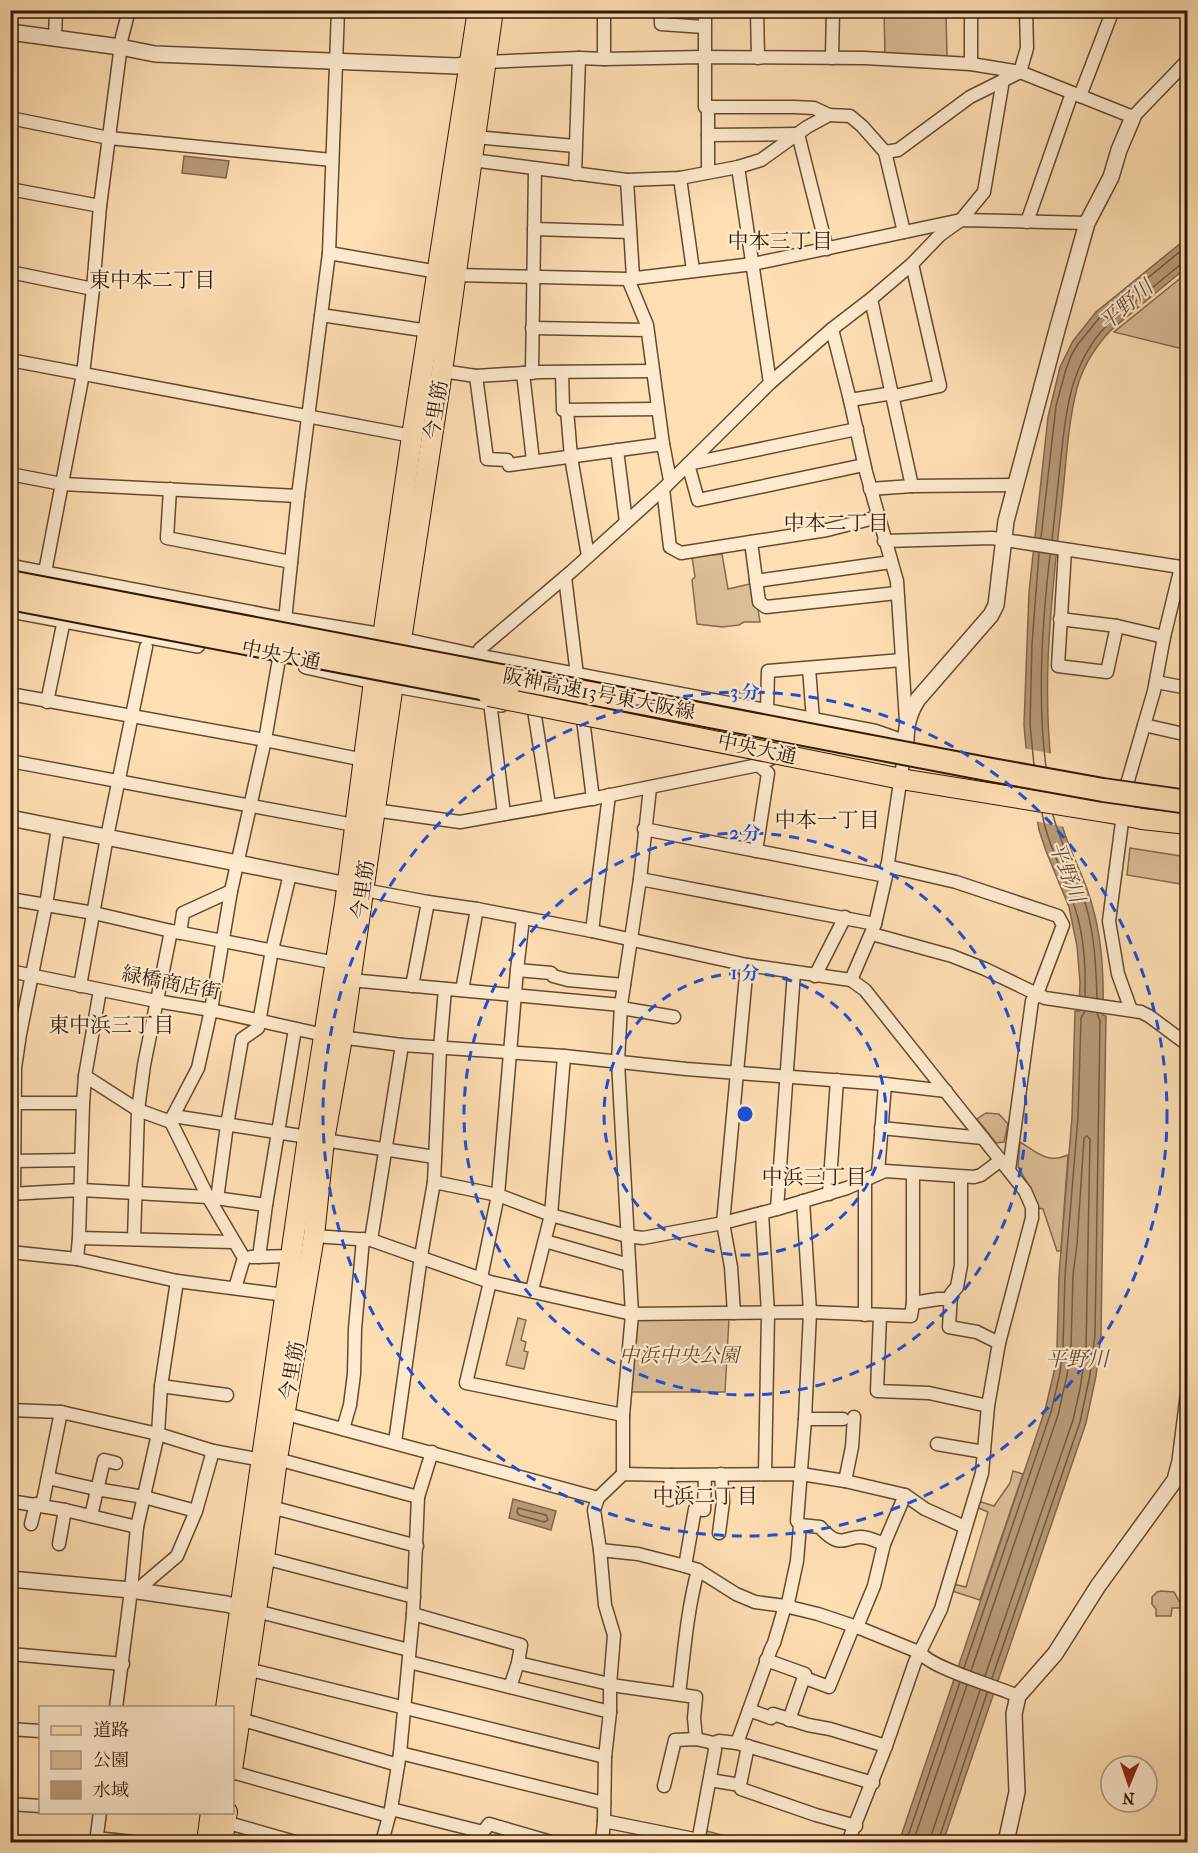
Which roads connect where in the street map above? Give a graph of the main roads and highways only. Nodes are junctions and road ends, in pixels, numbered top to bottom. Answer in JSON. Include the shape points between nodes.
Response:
{"nodes":[{"id":1,"x":478,"y":10,"type":"edge"},
{"id":2,"x":493,"y":10,"type":"edge"},
{"id":3,"x":477,"y":63,"type":"junction"},
{"id":4,"x":447,"y":274,"type":"junction"},
{"id":5,"x":10,"y":576,"type":"edge"},
{"id":6,"x":10,"y":582,"type":"edge"},
{"id":7,"x":10,"y":598,"type":"edge"},
{"id":8,"x":10,"y":605,"type":"edge"},
{"id":9,"x":392,"y":638,"type":"junction"},
{"id":10,"x":383,"y":682,"type":"junction"},
{"id":11,"x":1188,"y":792,"type":"edge"},
{"id":12,"x":1188,"y":801,"type":"edge"},
{"id":13,"x":1188,"y":816,"type":"edge"},
{"id":14,"x":1188,"y":824,"type":"edge"},
{"id":15,"x":355,"y":887,"type":"junction"},
{"id":16,"x":333,"y":1036,"type":"junction"},
{"id":17,"x":316,"y":1139,"type":"junction"},
{"id":18,"x":276,"y":1411,"type":"junction"},
{"id":19,"x":270,"y":1459,"type":"junction"},
{"id":20,"x":248,"y":1609,"type":"junction"},
{"id":21,"x":234,"y":1706,"type":"edge"},
{"id":22,"x":234,"y":1710,"type":"edge"},
{"id":23,"x":221,"y":1816,"type":"edge"},
{"id":24,"x":207,"y":1842,"type":"edge"},
{"id":25,"x":222,"y":1842,"type":"edge"}],
"edges":[{"from":1,"to":3,"type":"main road","name":"今里筋"},
{"from":2,"to":3,"type":"main road","name":"今里筋"},
{"from":3,"to":4,"type":"main road","name":"今里筋"},
{"from":3,"to":4,"type":"main road","name":"今里筋","via":[[472,160]]},
{"from":4,"to":9,"type":"main road","name":"今里筋","via":[[442,371]]},
{"from":4,"to":9,"type":"main road","name":"今里筋","via":[[429,331],[412,436]]},
{"from":5,"to":11,"type":"main road","name":"中央大通","via":[[836,731],[906,734],[1016,768]]},
{"from":6,"to":12,"type":"highway","name":"阪神高速13号東大阪線","bridge":true,"via":[[1003,772]]},
{"from":7,"to":13,"type":"highway","name":"阪神高速13号東大阪線","bridge":true,"via":[[1101,805]]},
{"from":8,"to":14,"type":"main road","name":"中央大通","bridge":true,"via":[[286,655],[901,779]]},
{"from":9,"to":10,"type":"main road","name":"今里筋"},
{"from":10,"to":15,"type":"main road","name":"今里筋","via":[[374,810]]},
{"from":10,"to":15,"type":"main road","name":"今里筋","via":[[364,760],[354,825]]},
{"from":15,"to":16,"type":"main road","name":"今里筋","via":[[336,963]]},
{"from":15,"to":16,"type":"main road","name":"今里筋","via":[[350,980]]},
{"from":16,"to":17,"type":"main road","name":"今里筋"},
{"from":17,"to":18,"type":"main road","name":"今里筋","via":[[285,1295]]},
{"from":17,"to":18,"type":"main road","name":"今里筋","via":[[314,1236]]},
{"from":18,"to":19,"type":"main road","name":"今里筋"},
{"from":19,"to":20,"type":"main road","name":"今里筋"},
{"from":19,"to":20,"type":"main road","name":"今里筋","via":[[271,1507],[264,1558]]},
{"from":20,"to":21,"type":"main road","name":"今里筋"},
{"from":20,"to":22,"type":"main road","name":"今里筋","via":[[247,1669]]},
{"from":23,"to":24,"type":"main road"},
{"from":23,"to":25,"type":"main road"}]}
